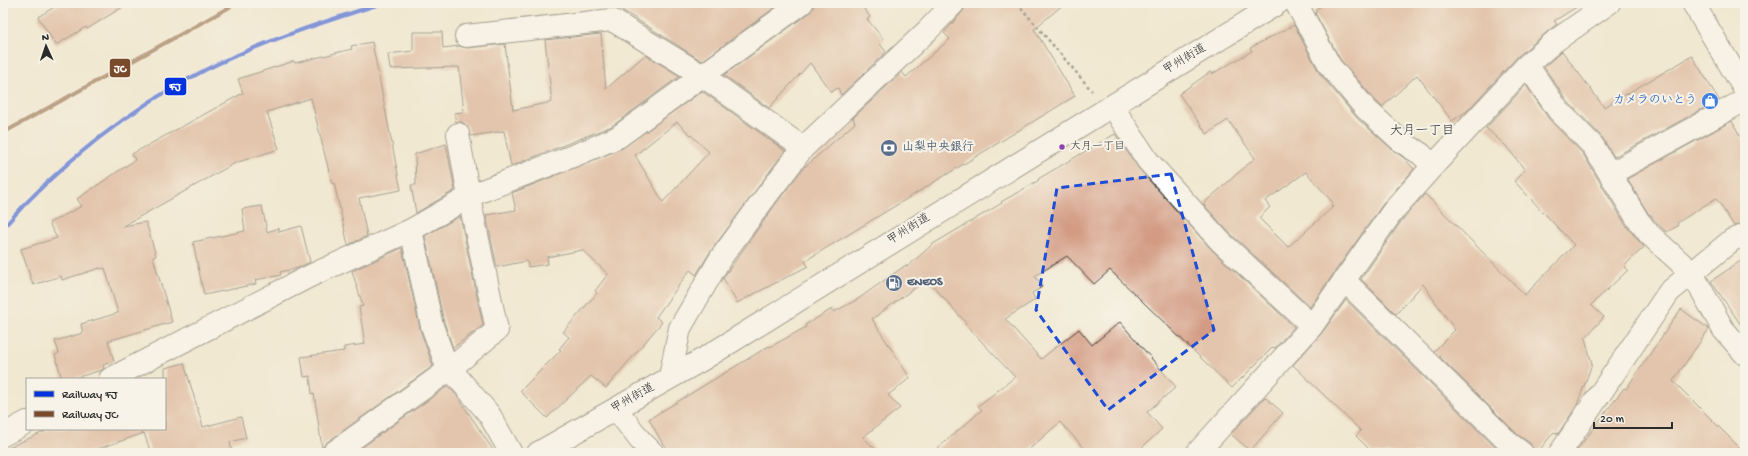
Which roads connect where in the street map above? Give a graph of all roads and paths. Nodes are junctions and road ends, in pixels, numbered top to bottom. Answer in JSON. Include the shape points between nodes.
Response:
{"nodes":[{"id":1,"x":802,"y":3,"type":"edge"},
{"id":2,"x":954,"y":3,"type":"edge"},
{"id":3,"x":1017,"y":3,"type":"edge"},
{"id":4,"x":1278,"y":3,"type":"edge"},
{"id":5,"x":1296,"y":3,"type":"edge"},
{"id":6,"x":1609,"y":3,"type":"edge"},
{"id":7,"x":1693,"y":3,"type":"edge"},
{"id":8,"x":466,"y":36,"type":"dead end"},
{"id":9,"x":1527,"y":65,"type":"junction"},
{"id":10,"x":703,"y":76,"type":"junction"},
{"id":11,"x":1745,"y":90,"type":"edge"},
{"id":12,"x":1093,"y":91,"type":"dead end"},
{"id":13,"x":1745,"y":100,"type":"edge"},
{"id":14,"x":1120,"y":118,"type":"dead end"},
{"id":15,"x":458,"y":134,"type":"dead end"},
{"id":16,"x":803,"y":148,"type":"junction"},
{"id":17,"x":1433,"y":166,"type":"junction"},
{"id":18,"x":1610,"y":174,"type":"junction"},
{"id":19,"x":469,"y":197,"type":"junction"},
{"id":20,"x":411,"y":230,"type":"junction"},
{"id":21,"x":1745,"y":235,"type":"edge"},
{"id":22,"x":1692,"y":273,"type":"junction"},
{"id":23,"x":1344,"y":280,"type":"junction"},
{"id":24,"x":1312,"y":326,"type":"junction"},
{"id":25,"x":1745,"y":354,"type":"edge"},
{"id":26,"x":450,"y":369,"type":"junction"},
{"id":27,"x":670,"y":377,"type":"junction"},
{"id":28,"x":112,"y":378,"type":"edge"},
{"id":29,"x":616,"y":410,"type":"junction"},
{"id":30,"x":26,"y":423,"type":"edge"},
{"id":31,"x":3,"y":435,"type":"edge"},
{"id":32,"x":643,"y":449,"type":"edge"},
{"id":33,"x":333,"y":453,"type":"edge"},
{"id":34,"x":512,"y":453,"type":"edge"},
{"id":35,"x":538,"y":453,"type":"edge"},
{"id":36,"x":1197,"y":453,"type":"edge"},
{"id":37,"x":1522,"y":453,"type":"edge"},
{"id":38,"x":1560,"y":453,"type":"edge"}],
"edges":[{"from":1,"to":10,"type":"street"},
{"from":2,"to":16,"type":"street"},
{"from":3,"to":12,"type":"path"},
{"from":4,"to":27,"type":"street","name":"甲州街道","via":[[705,358]]},
{"from":5,"to":17,"type":"street","via":[[1330,66],[1366,109]]},
{"from":6,"to":9,"type":"street","via":[[1555,40]]},
{"from":7,"to":11,"type":"street"},
{"from":8,"to":10,"type":"street","via":[[612,20]]},
{"from":9,"to":17,"type":"street"},
{"from":9,"to":18,"type":"street","via":[[1558,110],[1593,146]]},
{"from":10,"to":16,"type":"street"},
{"from":10,"to":19,"type":"street","via":[[618,137]]},
{"from":13,"to":18,"type":"street"},
{"from":14,"to":24,"type":"street","via":[[1148,161],[1220,241]]},
{"from":15,"to":19,"type":"street"},
{"from":16,"to":27,"type":"street","via":[[720,259],[680,328]]},
{"from":17,"to":23,"type":"street","via":[[1393,211]]},
{"from":18,"to":22,"type":"street","via":[[1649,234]]},
{"from":19,"to":20,"type":"street"},
{"from":19,"to":26,"type":"street","via":[[497,330]]},
{"from":20,"to":26,"type":"street","via":[[432,326]]},
{"from":20,"to":28,"type":"street","via":[[310,276]]},
{"from":21,"to":22,"type":"street","via":[[1732,240]]},
{"from":22,"to":25,"type":"street","via":[[1722,329]]},
{"from":22,"to":38,"type":"street","via":[[1669,292]]},
{"from":23,"to":24,"type":"street"},
{"from":23,"to":37,"type":"street"},
{"from":24,"to":36,"type":"street"},
{"from":26,"to":33,"type":"street"},
{"from":26,"to":34,"type":"street","via":[[490,414]]},
{"from":27,"to":29,"type":"street","name":"甲州街道"},
{"from":29,"to":32,"type":"street"},
{"from":29,"to":35,"type":"street","name":"甲州街道"},
{"from":30,"to":31,"type":"street"}]}
